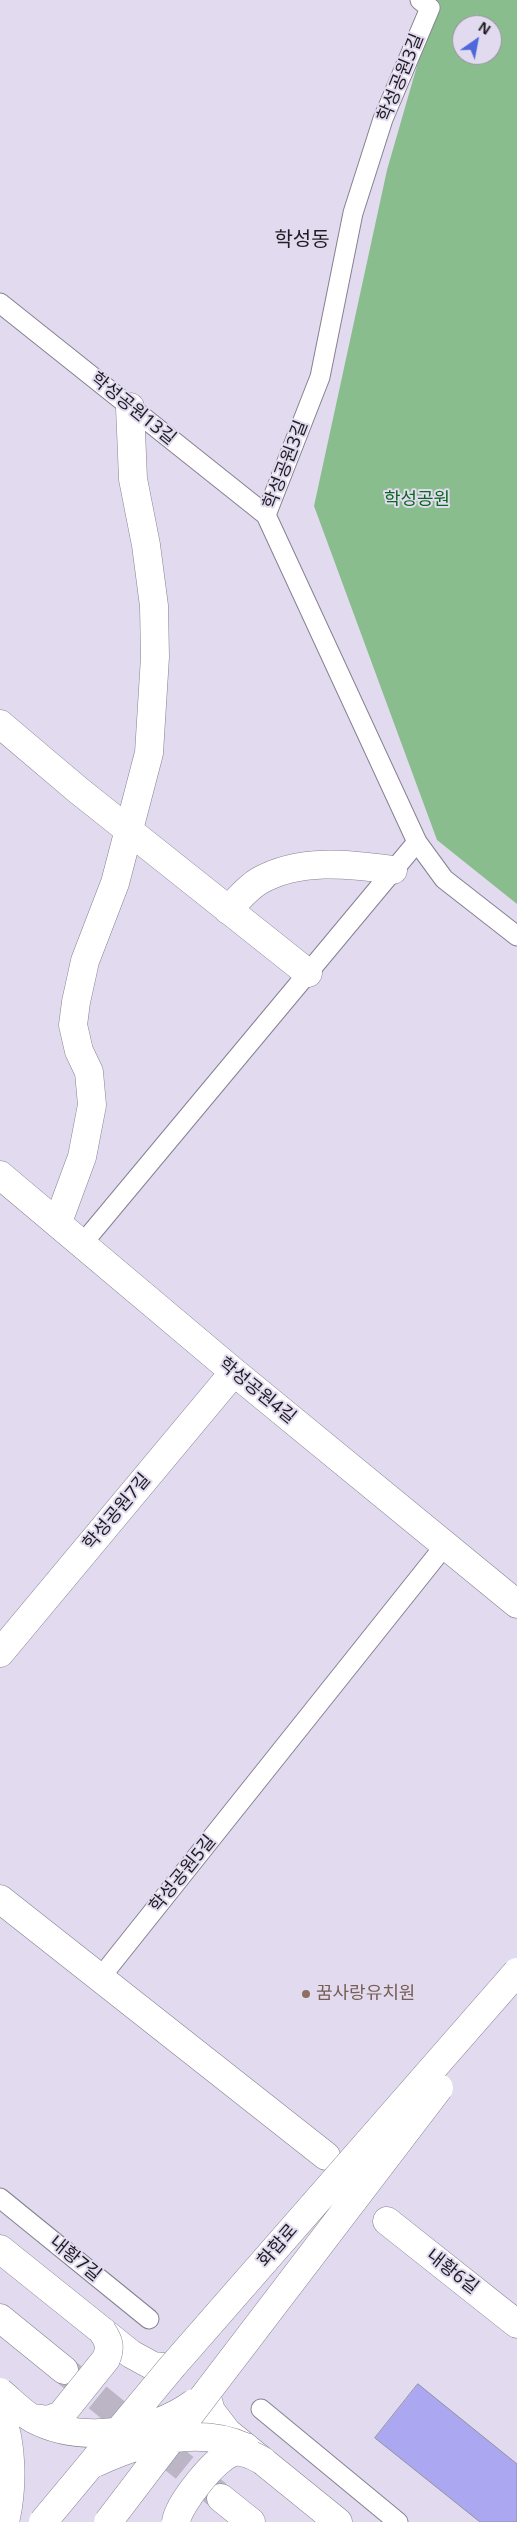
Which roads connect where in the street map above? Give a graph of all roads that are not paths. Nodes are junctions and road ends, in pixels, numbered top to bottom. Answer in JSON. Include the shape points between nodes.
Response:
{"nodes":[{"id":1,"x":420,"y":0,"type":"edge"},
{"id":2,"x":0,"y":303,"type":"edge"},
{"id":3,"x":130,"y":407,"type":"junction"},
{"id":4,"x":266,"y":516,"type":"junction"},
{"id":5,"x":0,"y":724,"type":"edge"},
{"id":6,"x":128,"y":831,"type":"junction"},
{"id":7,"x":417,"y":842,"type":"junction"},
{"id":8,"x":393,"y":870,"type":"junction"},
{"id":9,"x":228,"y":910,"type":"junction"},
{"id":10,"x":517,"y":936,"type":"edge"},
{"id":11,"x":308,"y":973,"type":"junction"},
{"id":12,"x":0,"y":1175,"type":"edge"},
{"id":13,"x":58,"y":1222,"type":"junction"},
{"id":14,"x":83,"y":1242,"type":"junction"},
{"id":15,"x":234,"y":1372,"type":"junction"},
{"id":16,"x":446,"y":1544,"type":"junction"},
{"id":17,"x":517,"y":1604,"type":"edge"},
{"id":18,"x":0,"y":1652,"type":"edge"},
{"id":19,"x":0,"y":1899,"type":"edge"},
{"id":20,"x":517,"y":1972,"type":"edge"},
{"id":21,"x":100,"y":1978,"type":"junction"},
{"id":22,"x":517,"y":1985,"type":"edge"},
{"id":23,"x":326,"y":2156,"type":"dead end"},
{"id":24,"x":0,"y":2198,"type":"edge"},
{"id":25,"x":388,"y":2221,"type":"dead end"},
{"id":26,"x":0,"y":2249,"type":"edge"},
{"id":27,"x":0,"y":2318,"type":"edge"},
{"id":28,"x":149,"y":2319,"type":"dead end"},
{"id":29,"x":517,"y":2324,"type":"edge"},
{"id":30,"x":102,"y":2331,"type":"junction"},
{"id":31,"x":171,"y":2368,"type":"junction"},
{"id":32,"x":64,"y":2370,"type":"tunnel mouth"},
{"id":33,"x":0,"y":2392,"type":"edge"},
{"id":34,"x":206,"y":2394,"type":"junction"},
{"id":35,"x":261,"y":2409,"type":"dead end"},
{"id":36,"x":0,"y":2412,"type":"edge"},
{"id":37,"x":32,"y":2418,"type":"junction"},
{"id":38,"x":120,"y":2431,"type":"junction"},
{"id":39,"x":172,"y":2439,"type":"junction"},
{"id":40,"x":254,"y":2454,"type":"junction"},
{"id":41,"x":91,"y":2465,"type":"junction"},
{"id":42,"x":221,"y":2498,"type":"tunnel mouth"},
{"id":43,"x":5,"y":2522,"type":"edge"},
{"id":44,"x":43,"y":2522,"type":"edge"},
{"id":45,"x":108,"y":2522,"type":"edge"},
{"id":46,"x":176,"y":2522,"type":"edge"},
{"id":47,"x":251,"y":2522,"type":"edge"},
{"id":48,"x":338,"y":2522,"type":"edge"},
{"id":49,"x":398,"y":2522,"type":"edge"}],
"edges":[{"from":1,"to":4,"type":"lane","name":"학성공원3길","via":[[430,8],[384,119],[353,213],[320,377]]},
{"from":2,"to":3,"type":"lane","name":"학성공원13길"},
{"from":3,"to":4,"type":"lane","name":"학성공원13길"},
{"from":3,"to":6,"type":"street","via":[[133,479],[154,606],[155,658],[149,753]]},
{"from":4,"to":7,"type":"lane","name":"학성공원3길"},
{"from":5,"to":6,"type":"street"},
{"from":6,"to":9,"type":"street"},
{"from":6,"to":13,"type":"street","via":[[115,883],[85,961],[76,1002],[73,1025],[79,1051],[89,1072],[92,1105],[82,1157]]},
{"from":7,"to":8,"type":"lane"},
{"from":7,"to":10,"type":"lane","name":"학성공원3길","via":[[444,879]]},
{"from":8,"to":9,"type":"street","via":[[352,864],[281,871],[257,882]]},
{"from":8,"to":11,"type":"lane"},
{"from":9,"to":11,"type":"street"},
{"from":11,"to":14,"type":"lane"},
{"from":12,"to":13,"type":"street","name":"학성공원4길"},
{"from":13,"to":14,"type":"street","name":"학성공원4길"},
{"from":14,"to":15,"type":"street","name":"학성공원4길"},
{"from":15,"to":16,"type":"street","name":"학성공원4길"},
{"from":15,"to":18,"type":"street","name":"학성공원7길"},
{"from":16,"to":17,"type":"street","name":"학성공원4길"},
{"from":16,"to":21,"type":"lane","name":"학성공원5길"},
{"from":19,"to":21,"type":"street"},
{"from":20,"to":31,"type":"street","name":"화합로","bridge":true},
{"from":21,"to":23,"type":"street"},
{"from":22,"to":34,"type":"street","name":"화합로","bridge":true},
{"from":24,"to":28,"type":"lane","name":"내황7길"},
{"from":25,"to":29,"type":"street","name":"내황6길"},
{"from":26,"to":30,"type":"street"},
{"from":27,"to":32,"type":"street"},
{"from":30,"to":31,"type":"street","bridge":true,"via":[[142,2361]]},
{"from":30,"to":37,"type":"street","bridge":true,"via":[[109,2341],[106,2359],[61,2415],[48,2420]]},
{"from":31,"to":38,"type":"street","name":"화합로","bridge":true},
{"from":33,"to":37,"type":"street","bridge":true},
{"from":34,"to":38,"type":"street","bridge":true,"via":[[168,2418]]},
{"from":34,"to":39,"type":"street","name":"화합로","bridge":true},
{"from":34,"to":40,"type":"street","bridge":true,"via":[[217,2421]]},
{"from":35,"to":49,"type":"lane"},
{"from":36,"to":43,"type":"street","bridge":true,"via":[[9,2448]]},
{"from":37,"to":38,"type":"street","bridge":true,"via":[[56,2428],[83,2432]]},
{"from":38,"to":41,"type":"street","name":"화합로","bridge":true},
{"from":39,"to":40,"type":"street","bridge":true,"via":[[218,2438]]},
{"from":39,"to":41,"type":"street","bridge":true,"via":[[141,2445]]},
{"from":39,"to":45,"type":"street","name":"화합로","bridge":true},
{"from":40,"to":46,"type":"street","bridge":true,"via":[[233,2452],[223,2456],[179,2510]]},
{"from":40,"to":48,"type":"street"},
{"from":41,"to":44,"type":"street","name":"화합로","bridge":true},
{"from":42,"to":47,"type":"street"}]}
